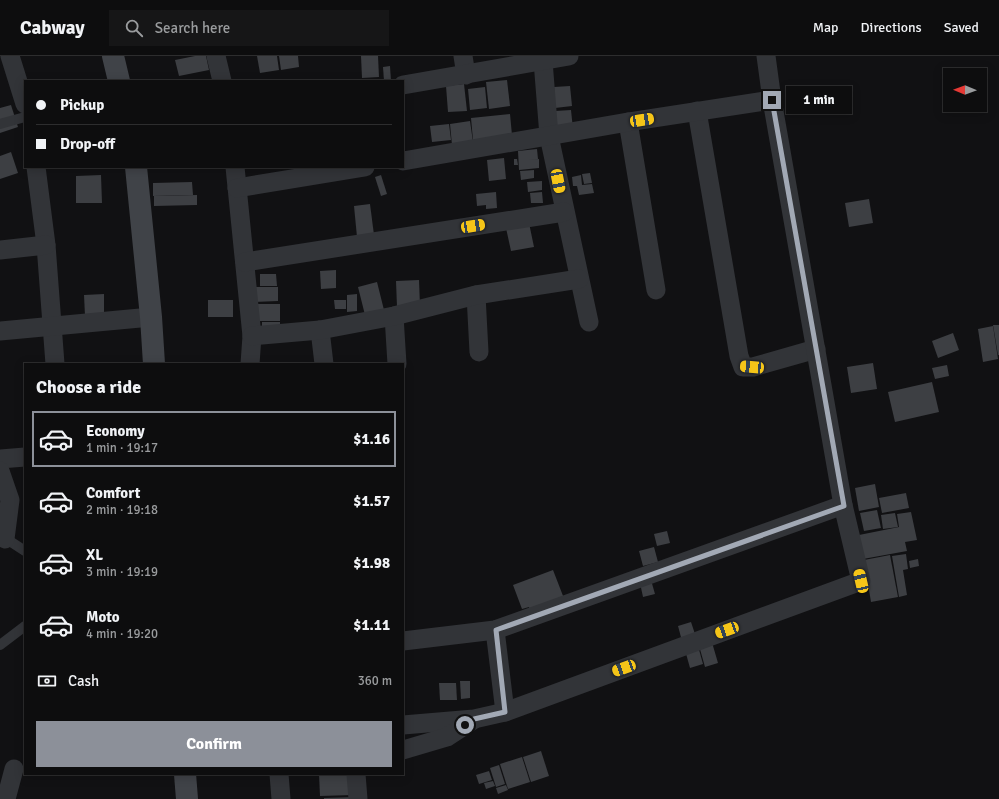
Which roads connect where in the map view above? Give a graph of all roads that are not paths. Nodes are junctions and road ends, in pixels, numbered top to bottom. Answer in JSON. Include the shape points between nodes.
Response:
{"nodes":[{"id":1,"x":10,"y":56,"type":"edge"},
{"id":2,"x":113,"y":56,"type":"edge"},
{"id":3,"x":216,"y":56,"type":"edge"},
{"id":4,"x":463,"y":56,"type":"edge"},
{"id":5,"x":569,"y":56,"type":"edge"},
{"id":6,"x":766,"y":56,"type":"edge"},
{"id":7,"x":542,"y":61,"type":"junction"},
{"id":8,"x":466,"y":75,"type":"junction"},
{"id":9,"x":120,"y":80,"type":"edge"},
{"id":10,"x":222,"y":80,"type":"edge"},
{"id":11,"x":404,"y":85,"type":"edge"},
{"id":12,"x":772,"y":100,"type":"junction"},
{"id":13,"x":24,"y":101,"type":"edge"},
{"id":14,"x":697,"y":111,"type":"junction"},
{"id":15,"x":24,"y":117,"type":"edge"},
{"id":16,"x":628,"y":122,"type":"junction"},
{"id":17,"x":0,"y":124,"type":"edge"},
{"id":18,"x":549,"y":136,"type":"junction"},
{"id":19,"x":404,"y":161,"type":"edge"},
{"id":20,"x":36,"y":168,"type":"edge"},
{"id":21,"x":136,"y":168,"type":"edge"},
{"id":22,"x":235,"y":168,"type":"edge"},
{"id":23,"x":359,"y":168,"type":"edge"},
{"id":24,"x":237,"y":188,"type":"junction"},
{"id":25,"x":564,"y":212,"type":"junction"},
{"id":26,"x":46,"y":245,"type":"junction"},
{"id":27,"x":1,"y":247,"type":"edge"},
{"id":28,"x":245,"y":262,"type":"junction"},
{"id":29,"x":579,"y":279,"type":"junction"},
{"id":30,"x":656,"y":290,"type":"dead end"},
{"id":31,"x":476,"y":295,"type":"junction"},
{"id":32,"x":394,"y":316,"type":"junction"},
{"id":33,"x":151,"y":317,"type":"junction"},
{"id":34,"x":589,"y":322,"type":"dead end"},
{"id":35,"x":51,"y":326,"type":"junction"},
{"id":36,"x":320,"y":330,"type":"junction"},
{"id":37,"x":0,"y":331,"type":"edge"},
{"id":38,"x":252,"y":336,"type":"junction"},
{"id":39,"x":816,"y":349,"type":"junction"},
{"id":40,"x":479,"y":352,"type":"dead end"},
{"id":41,"x":55,"y":363,"type":"edge"},
{"id":42,"x":154,"y":363,"type":"edge"},
{"id":43,"x":250,"y":363,"type":"edge"},
{"id":44,"x":324,"y":363,"type":"edge"},
{"id":45,"x":397,"y":363,"type":"edge"},
{"id":46,"x":24,"y":457,"type":"edge"},
{"id":47,"x":0,"y":459,"type":"edge"},
{"id":48,"x":0,"y":471,"type":"edge"},
{"id":49,"x":844,"y":506,"type":"junction"},
{"id":50,"x":2,"y":537,"type":"edge"},
{"id":51,"x":24,"y":550,"type":"edge"},
{"id":52,"x":24,"y":627,"type":"edge"},
{"id":53,"x":496,"y":630,"type":"junction"},
{"id":54,"x":404,"y":641,"type":"edge"},
{"id":55,"x":0,"y":645,"type":"edge"},
{"id":56,"x":505,"y":712,"type":"junction"},
{"id":57,"x":474,"y":719,"type":"junction"},
{"id":58,"x":404,"y":725,"type":"edge"},
{"id":59,"x":404,"y":750,"type":"edge"},
{"id":60,"x":14,"y":769,"type":"dead end"},
{"id":61,"x":185,"y":775,"type":"edge"},
{"id":62,"x":279,"y":775,"type":"edge"},
{"id":63,"x":356,"y":775,"type":"edge"},
{"id":64,"x":6,"y":799,"type":"edge"},
{"id":65,"x":187,"y":799,"type":"edge"},
{"id":66,"x":281,"y":799,"type":"edge"},
{"id":67,"x":358,"y":799,"type":"edge"}],
"edges":[{"from":1,"to":13,"type":"street"},
{"from":2,"to":9,"type":"street"},
{"from":3,"to":10,"type":"street"},
{"from":4,"to":8,"type":"street"},
{"from":5,"to":7,"type":"street"},
{"from":6,"to":12,"type":"street"},
{"from":7,"to":8,"type":"street"},
{"from":7,"to":18,"type":"street"},
{"from":8,"to":11,"type":"street"},
{"from":12,"to":14,"type":"street"},
{"from":12,"to":39,"type":"street"},
{"from":14,"to":16,"type":"street"},
{"from":14,"to":39,"type":"street","via":[[743,367],[752,367]]},
{"from":15,"to":17,"type":"lane"},
{"from":16,"to":18,"type":"street"},
{"from":16,"to":30,"type":"street"},
{"from":18,"to":19,"type":"street"},
{"from":18,"to":25,"type":"street"},
{"from":20,"to":26,"type":"street"},
{"from":21,"to":33,"type":"street"},
{"from":22,"to":24,"type":"street"},
{"from":23,"to":24,"type":"street"},
{"from":24,"to":28,"type":"street"},
{"from":25,"to":28,"type":"street"},
{"from":25,"to":29,"type":"street"},
{"from":26,"to":27,"type":"street"},
{"from":26,"to":35,"type":"street"},
{"from":28,"to":38,"type":"street"},
{"from":29,"to":31,"type":"street"},
{"from":29,"to":34,"type":"street"},
{"from":31,"to":32,"type":"street"},
{"from":31,"to":40,"type":"street"},
{"from":32,"to":36,"type":"street"},
{"from":32,"to":45,"type":"street"},
{"from":33,"to":35,"type":"street"},
{"from":33,"to":42,"type":"street"},
{"from":35,"to":37,"type":"street"},
{"from":35,"to":41,"type":"street"},
{"from":36,"to":38,"type":"street"},
{"from":36,"to":44,"type":"street"},
{"from":38,"to":43,"type":"street"},
{"from":39,"to":49,"type":"street"},
{"from":46,"to":47,"type":"street"},
{"from":48,"to":50,"type":"street","via":[[10,500]]},
{"from":49,"to":53,"type":"street"},
{"from":49,"to":56,"type":"street","via":[[861,581]]},
{"from":50,"to":51,"type":"lane"},
{"from":52,"to":55,"type":"lane"},
{"from":53,"to":54,"type":"street"},
{"from":53,"to":56,"type":"street"},
{"from":56,"to":57,"type":"street"},
{"from":57,"to":58,"type":"street"},
{"from":57,"to":59,"type":"street","via":[[447,737]]},
{"from":60,"to":64,"type":"street"},
{"from":61,"to":65,"type":"street"},
{"from":62,"to":66,"type":"street"},
{"from":63,"to":67,"type":"street"}]}
